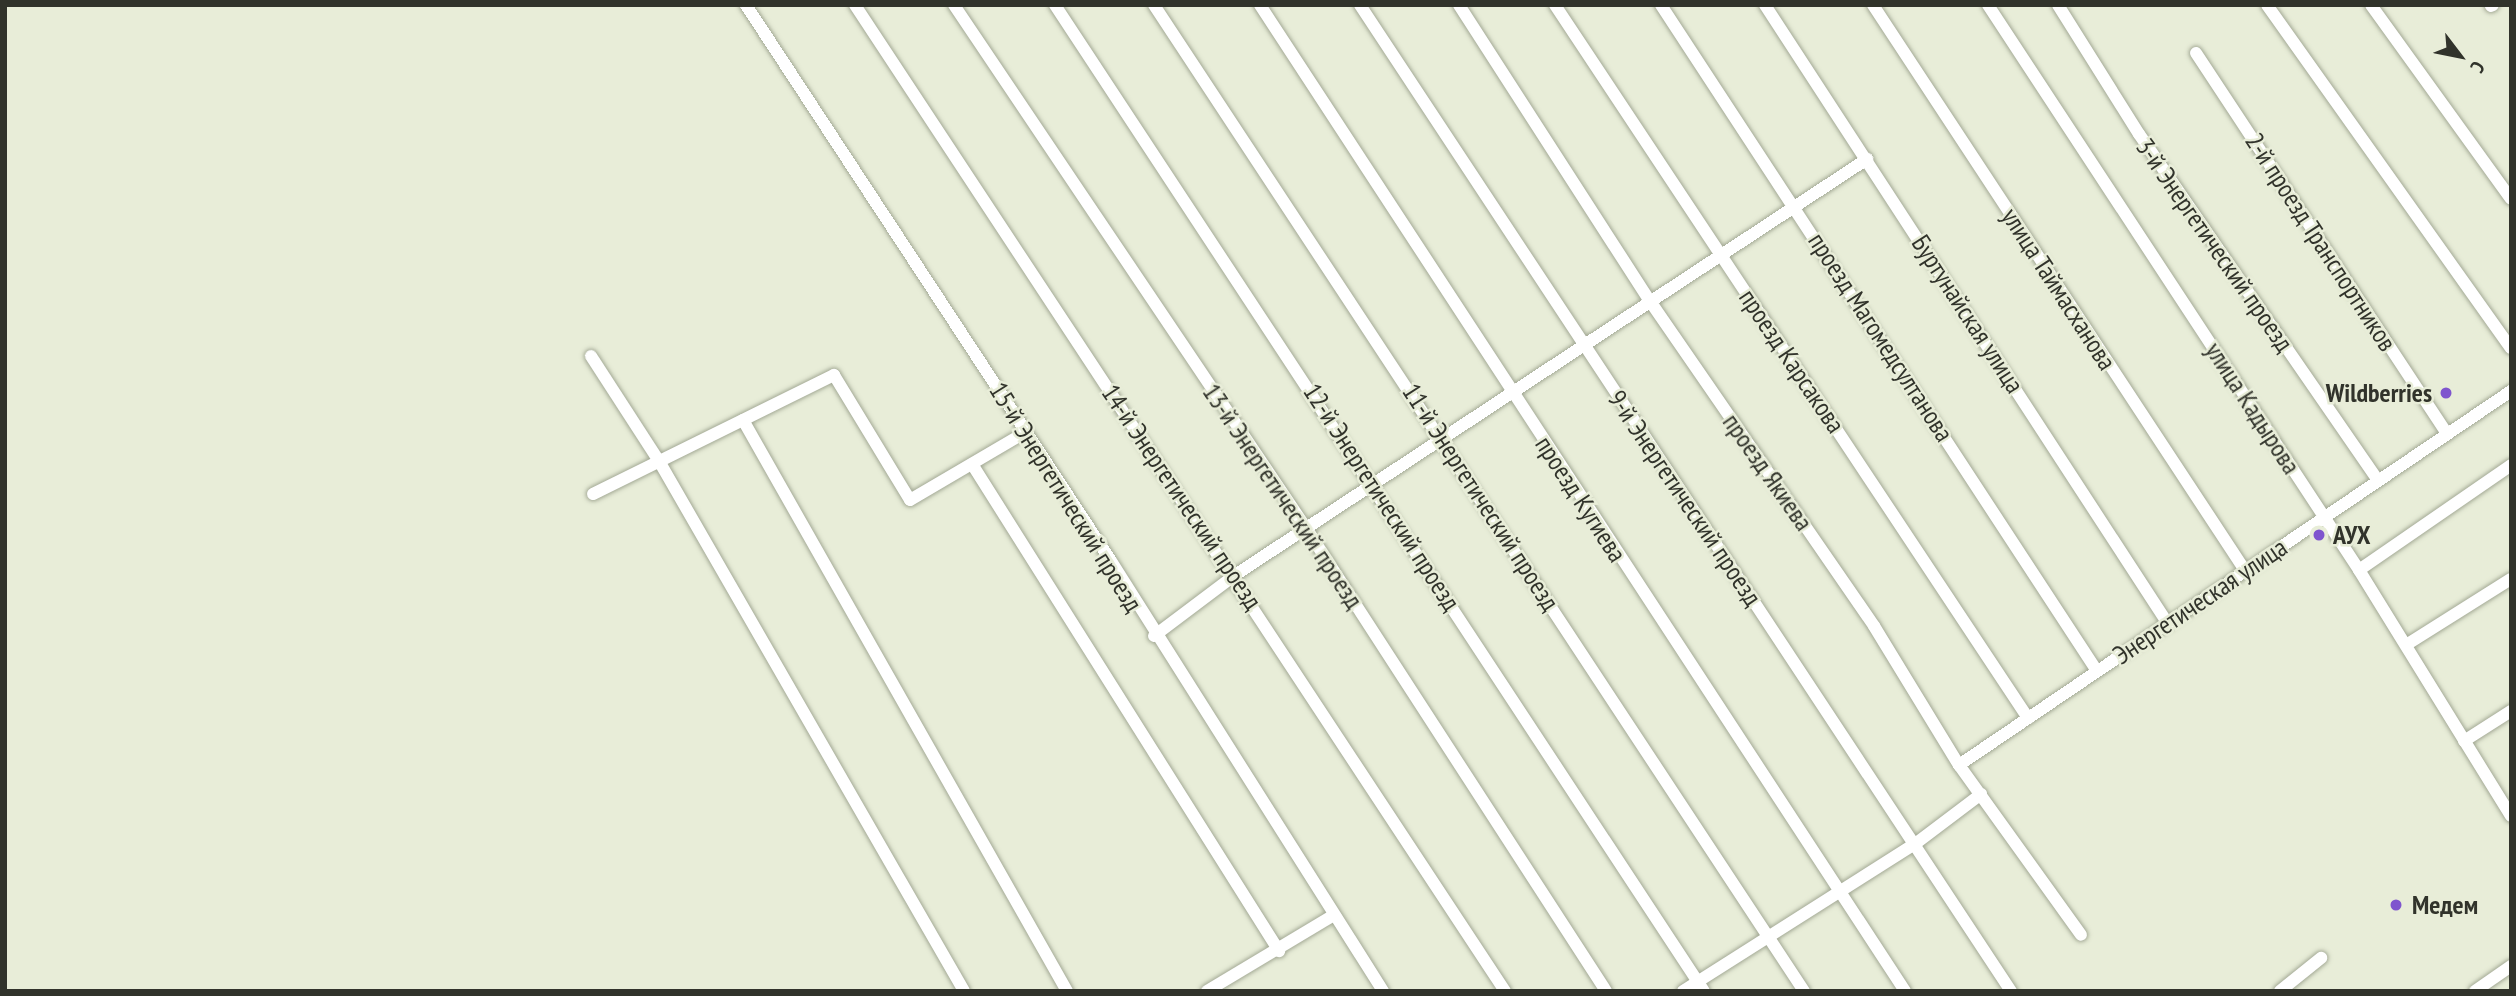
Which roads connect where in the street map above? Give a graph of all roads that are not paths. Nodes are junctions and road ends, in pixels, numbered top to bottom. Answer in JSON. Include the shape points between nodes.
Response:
{"nodes":[{"id":1,"x":746,"y":5,"type":"edge"},
{"id":2,"x":855,"y":5,"type":"edge"},
{"id":3,"x":954,"y":5,"type":"edge"},
{"id":4,"x":1055,"y":5,"type":"edge"},
{"id":5,"x":1154,"y":5,"type":"edge"},
{"id":6,"x":1260,"y":5,"type":"edge"},
{"id":7,"x":1360,"y":5,"type":"edge"},
{"id":8,"x":1459,"y":5,"type":"edge"},
{"id":9,"x":1555,"y":5,"type":"edge"},
{"id":10,"x":1661,"y":5,"type":"edge"},
{"id":11,"x":1765,"y":5,"type":"edge"},
{"id":12,"x":1873,"y":5,"type":"edge"},
{"id":13,"x":1988,"y":5,"type":"edge"},
{"id":14,"x":2058,"y":5,"type":"edge"},
{"id":15,"x":2267,"y":5,"type":"edge"},
{"id":16,"x":2371,"y":5,"type":"edge"},
{"id":17,"x":2196,"y":53,"type":"dead end"},
{"id":18,"x":1867,"y":159,"type":"junction"},
{"id":19,"x":2511,"y":199,"type":"edge"},
{"id":20,"x":1796,"y":208,"type":"junction"},
{"id":21,"x":1722,"y":257,"type":"junction"},
{"id":22,"x":1652,"y":304,"type":"junction"},
{"id":23,"x":1586,"y":348,"type":"junction"},
{"id":24,"x":2511,"y":348,"type":"edge"},
{"id":25,"x":591,"y":356,"type":"dead end"},
{"id":26,"x":1510,"y":391,"type":"junction"},
{"id":27,"x":2511,"y":391,"type":"edge"},
{"id":28,"x":743,"y":420,"type":"junction"},
{"id":29,"x":1026,"y":432,"type":"junction"},
{"id":30,"x":2445,"y":432,"type":"junction"},
{"id":31,"x":1444,"y":440,"type":"junction"},
{"id":32,"x":659,"y":461,"type":"junction"},
{"id":33,"x":972,"y":464,"type":"junction"},
{"id":34,"x":2511,"y":465,"type":"edge"},
{"id":35,"x":2378,"y":481,"type":"junction"},
{"id":36,"x":1376,"y":486,"type":"junction"},
{"id":37,"x":593,"y":494,"type":"dead end"},
{"id":38,"x":2324,"y":516,"type":"junction"},
{"id":39,"x":1308,"y":531,"type":"junction"},
{"id":40,"x":2359,"y":570,"type":"junction"},
{"id":41,"x":2246,"y":572,"type":"junction"},
{"id":42,"x":1235,"y":575,"type":"junction"},
{"id":43,"x":2511,"y":579,"type":"edge"},
{"id":44,"x":2168,"y":624,"type":"junction"},
{"id":45,"x":1154,"y":636,"type":"junction"},
{"id":46,"x":2406,"y":645,"type":"junction"},
{"id":47,"x":2097,"y":671,"type":"junction"},
{"id":48,"x":2511,"y":711,"type":"edge"},
{"id":49,"x":2028,"y":718,"type":"junction"},
{"id":50,"x":2464,"y":741,"type":"junction"},
{"id":51,"x":1959,"y":765,"type":"junction"},
{"id":52,"x":1981,"y":794,"type":"junction"},
{"id":53,"x":2511,"y":816,"type":"edge"},
{"id":54,"x":1915,"y":844,"type":"junction"},
{"id":55,"x":1839,"y":891,"type":"junction"},
{"id":56,"x":1334,"y":915,"type":"junction"},
{"id":57,"x":2081,"y":935,"type":"dead end"},
{"id":58,"x":1769,"y":936,"type":"junction"},
{"id":59,"x":1279,"y":951,"type":"junction"},
{"id":60,"x":2321,"y":958,"type":"dead end"},
{"id":61,"x":2511,"y":966,"type":"edge"},
{"id":62,"x":1701,"y":986,"type":"edge"},
{"id":63,"x":964,"y":991,"type":"edge"},
{"id":64,"x":1067,"y":991,"type":"edge"},
{"id":65,"x":1207,"y":991,"type":"edge"},
{"id":66,"x":1383,"y":991,"type":"edge"},
{"id":67,"x":1505,"y":991,"type":"edge"},
{"id":68,"x":1606,"y":991,"type":"edge"},
{"id":69,"x":1683,"y":991,"type":"edge"},
{"id":70,"x":1804,"y":991,"type":"edge"},
{"id":71,"x":1905,"y":991,"type":"edge"},
{"id":72,"x":2011,"y":991,"type":"edge"},
{"id":73,"x":2280,"y":991,"type":"edge"},
{"id":74,"x":2475,"y":991,"type":"edge"}],
"edges":[{"from":1,"to":29,"type":"street","name":"15-й Энергетический проезд"},
{"from":2,"to":42,"type":"street","name":"14-й Энергетический проезд"},
{"from":3,"to":39,"type":"street","name":"13-й Энергетический проезд"},
{"from":4,"to":36,"type":"street","name":"12-й Энергетический проезд"},
{"from":5,"to":31,"type":"street","name":"11-й Энергетический проезд"},
{"from":6,"to":26,"type":"street","name":"проезд Кугиева"},
{"from":7,"to":23,"type":"street","name":"9-й Энергетический проезд"},
{"from":8,"to":22,"type":"street","name":"проезд Якиева"},
{"from":9,"to":21,"type":"street","name":"проезд Карсакова"},
{"from":10,"to":20,"type":"street","name":"проезд Магомедсултанова"},
{"from":11,"to":18,"type":"street","name":"Буртунайская улица"},
{"from":12,"to":41,"type":"street","name":"улица Таймасханова"},
{"from":13,"to":38,"type":"street","name":"улица Кадырова"},
{"from":14,"to":35,"type":"street","name":"3-й Энергетический проезд","via":[[2139,134]]},
{"from":15,"to":24,"type":"street"},
{"from":16,"to":19,"type":"street"},
{"from":17,"to":30,"type":"street","name":"2-й проезд Транспортников"},
{"from":18,"to":20,"type":"street"},
{"from":18,"to":44,"type":"street","name":"Буртунайская улица"},
{"from":20,"to":21,"type":"street"},
{"from":20,"to":47,"type":"street","name":"проезд Магомедсултанова"},
{"from":21,"to":22,"type":"street"},
{"from":21,"to":49,"type":"street","name":"проезд Карсакова"},
{"from":22,"to":23,"type":"street"},
{"from":22,"to":51,"type":"street","name":"проезд Якиева","via":[[1874,626]]},
{"from":23,"to":26,"type":"street"},
{"from":23,"to":54,"type":"street","name":"9-й Энергетический проезд"},
{"from":25,"to":32,"type":"street"},
{"from":26,"to":31,"type":"street"},
{"from":26,"to":55,"type":"street","name":"проезд Кугиева"},
{"from":27,"to":30,"type":"street","name":"Энергетическая улица"},
{"from":28,"to":32,"type":"street"},
{"from":28,"to":33,"type":"street","via":[[834,374],[911,500]]},
{"from":28,"to":64,"type":"street"},
{"from":29,"to":33,"type":"street"},
{"from":29,"to":45,"type":"street","name":"15-й Энергетический проезд"},
{"from":30,"to":35,"type":"street","name":"Энергетическая улица"},
{"from":31,"to":36,"type":"street"},
{"from":31,"to":58,"type":"street","name":"11-й Энергетический проезд"},
{"from":32,"to":37,"type":"street"},
{"from":32,"to":63,"type":"street"},
{"from":33,"to":59,"type":"street"},
{"from":34,"to":40,"type":"street"},
{"from":35,"to":38,"type":"street","name":"Энергетическая улица"},
{"from":36,"to":39,"type":"street"},
{"from":36,"to":62,"type":"street","name":"12-й Энергетический проезд"},
{"from":38,"to":40,"type":"street","name":"улица Кадырова"},
{"from":38,"to":41,"type":"street","name":"Энергетическая улица"},
{"from":39,"to":42,"type":"street"},
{"from":39,"to":68,"type":"street","name":"13-й Энергетический проезд"},
{"from":40,"to":46,"type":"street","name":"улица Кадырова"},
{"from":41,"to":44,"type":"street","name":"Энергетическая улица"},
{"from":42,"to":45,"type":"street"},
{"from":42,"to":67,"type":"street","name":"14-й Энергетический проезд"},
{"from":43,"to":46,"type":"street"},
{"from":44,"to":47,"type":"street","name":"Энергетическая улица"},
{"from":45,"to":56,"type":"street","name":"15-й Энергетический проезд"},
{"from":46,"to":50,"type":"street","name":"улица Кадырова"},
{"from":47,"to":49,"type":"street","name":"Энергетическая улица"},
{"from":48,"to":50,"type":"street"},
{"from":49,"to":51,"type":"street","name":"Энергетическая улица"},
{"from":50,"to":53,"type":"street","name":"улица Кадырова"},
{"from":51,"to":52,"type":"street","name":"проезд Якиева"},
{"from":52,"to":54,"type":"street"},
{"from":52,"to":57,"type":"street","name":"проезд Якиева"},
{"from":54,"to":55,"type":"street"},
{"from":54,"to":72,"type":"street","name":"9-й Энергетический проезд"},
{"from":55,"to":58,"type":"street"},
{"from":55,"to":71,"type":"street","name":"проезд Кугиева"},
{"from":56,"to":59,"type":"street"},
{"from":56,"to":66,"type":"street","name":"15-й Энергетический проезд"},
{"from":58,"to":62,"type":"street"},
{"from":58,"to":70,"type":"street","name":"11-й Энергетический проезд"},
{"from":59,"to":65,"type":"street"},
{"from":60,"to":73,"type":"street"},
{"from":61,"to":74,"type":"street"},
{"from":62,"to":69,"type":"street"}]}
